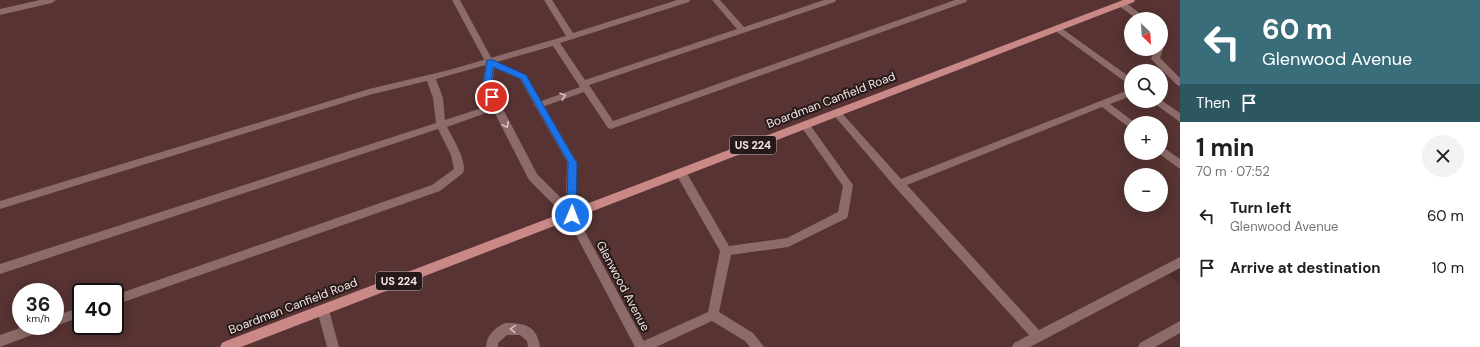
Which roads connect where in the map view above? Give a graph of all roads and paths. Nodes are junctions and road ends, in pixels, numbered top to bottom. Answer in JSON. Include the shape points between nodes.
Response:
{"nodes":[{"id":1,"x":52,"y":0,"type":"edge"},
{"id":2,"x":456,"y":0,"type":"edge"},
{"id":3,"x":548,"y":0,"type":"edge"},
{"id":4,"x":686,"y":0,"type":"edge"},
{"id":5,"x":716,"y":0,"type":"edge"},
{"id":6,"x":832,"y":0,"type":"edge"},
{"id":7,"x":963,"y":0,"type":"edge"},
{"id":8,"x":1131,"y":0,"type":"edge"},
{"id":9,"x":1122,"y":4,"type":"junction"},
{"id":10,"x":0,"y":12,"type":"edge"},
{"id":11,"x":1133,"y":12,"type":"edge"},
{"id":12,"x":1057,"y":28,"type":"junction"},
{"id":13,"x":742,"y":30,"type":"junction"},
{"id":14,"x":571,"y":37,"type":"junction"},
{"id":15,"x":555,"y":42,"type":"junction"},
{"id":16,"x":1156,"y":56,"type":"edge"},
{"id":17,"x":490,"y":62,"type":"junction"},
{"id":18,"x":1124,"y":78,"type":"edge"},
{"id":19,"x":431,"y":79,"type":"junction"},
{"id":20,"x":1180,"y":84,"type":"edge"},
{"id":21,"x":585,"y":86,"type":"junction"},
{"id":22,"x":1124,"y":95,"type":"edge"},
{"id":23,"x":1104,"y":104,"type":"junction"},
{"id":24,"x":539,"y":105,"type":"junction"},
{"id":25,"x":497,"y":106,"type":"junction"},
{"id":26,"x":1166,"y":108,"type":"edge"},
{"id":27,"x":837,"y":113,"type":"junction"},
{"id":28,"x":1180,"y":118,"type":"edge"},
{"id":29,"x":1124,"y":120,"type":"edge"},
{"id":30,"x":441,"y":125,"type":"junction"},
{"id":31,"x":805,"y":125,"type":"junction"},
{"id":32,"x":1168,"y":156,"type":"edge"},
{"id":33,"x":1180,"y":165,"type":"edge"},
{"id":34,"x":681,"y":173,"type":"junction"},
{"id":35,"x":899,"y":184,"type":"junction"},
{"id":36,"x":0,"y":205,"type":"edge"},
{"id":37,"x":572,"y":215,"type":"junction"},
{"id":38,"x":726,"y":251,"type":"junction"},
{"id":39,"x":1180,"y":262,"type":"edge"},
{"id":40,"x":0,"y":270,"type":"edge"},
{"id":41,"x":124,"y":297,"type":"edge"},
{"id":42,"x":323,"y":310,"type":"junction"},
{"id":43,"x":713,"y":316,"type":"junction"},
{"id":44,"x":1180,"y":327,"type":"edge"},
{"id":45,"x":15,"y":335,"type":"edge"},
{"id":46,"x":1038,"y":337,"type":"junction"},
{"id":47,"x":0,"y":340,"type":"edge"},
{"id":48,"x":227,"y":347,"type":"edge"},
{"id":49,"x":333,"y":347,"type":"edge"},
{"id":50,"x":492,"y":347,"type":"edge"},
{"id":51,"x":534,"y":347,"type":"edge"},
{"id":52,"x":642,"y":347,"type":"edge"},
{"id":53,"x":758,"y":347,"type":"edge"},
{"id":54,"x":1018,"y":347,"type":"edge"},
{"id":55,"x":1144,"y":347,"type":"edge"}],
"edges":[{"from":1,"to":10,"type":"street"},
{"from":2,"to":17,"type":"street"},
{"from":3,"to":14,"type":"street"},
{"from":4,"to":14,"type":"street"},
{"from":5,"to":13,"type":"street"},
{"from":6,"to":13,"type":"street"},
{"from":7,"to":21,"type":"street","via":[[611,125]]},
{"from":8,"to":9,"type":"main road","name":"Boardman Canfield Road","number":"US 224"},
{"from":9,"to":11,"type":"street"},
{"from":9,"to":12,"type":"main road","name":"Boardman Canfield Road","number":"US 224"},
{"from":12,"to":18,"type":"street"},
{"from":12,"to":27,"type":"main road","name":"Boardman Canfield Road","number":"US 224"},
{"from":13,"to":21,"type":"street"},
{"from":14,"to":15,"type":"street"},
{"from":15,"to":17,"type":"street"},
{"from":15,"to":21,"type":"street"},
{"from":16,"to":20,"type":"street","via":[[1155,59]]},
{"from":17,"to":19,"type":"street"},
{"from":17,"to":24,"type":"street","name":"Glenwood Avenue","via":[[524,77]]},
{"from":17,"to":25,"type":"street","name":"Glenwood Avenue","via":[[487,88]]},
{"from":19,"to":30,"type":"street","via":[[438,98]]},
{"from":19,"to":36,"type":"street","via":[[369,92]]},
{"from":24,"to":21,"type":"street","one_way":true},
{"from":22,"to":23,"type":"street"},
{"from":23,"to":29,"type":"street"},
{"from":23,"to":35,"type":"street"},
{"from":24,"to":37,"type":"street","name":"Glenwood Avenue","via":[[572,162]]},
{"from":25,"to":30,"type":"street"},
{"from":25,"to":37,"type":"street","name":"Glenwood Avenue","one_way":true,"via":[[533,177]]},
{"from":26,"to":28,"type":"street"},
{"from":27,"to":31,"type":"main road","name":"Boardman Canfield Road","number":"US 224"},
{"from":27,"to":35,"type":"street"},
{"from":30,"to":40,"type":"street"},
{"from":30,"to":41,"type":"street","via":[[456,155],[459,170],[436,188]]},
{"from":31,"to":34,"type":"main road","name":"Boardman Canfield Road","number":"US 224"},
{"from":31,"to":38,"type":"street","via":[[848,185],[843,215],[788,242]]},
{"from":32,"to":33,"type":"street"},
{"from":34,"to":37,"type":"main road","name":"Boardman Canfield Road","number":"US 224"},
{"from":34,"to":38,"type":"street"},
{"from":35,"to":46,"type":"street"},
{"from":37,"to":42,"type":"main road","name":"Boardman Canfield Road","number":"US 224"},
{"from":37,"to":52,"type":"street","name":"Glenwood Avenue"},
{"from":38,"to":43,"type":"street"},
{"from":39,"to":46,"type":"street"},
{"from":42,"to":48,"type":"main road","name":"Boardman Canfield Road","number":"US 224"},
{"from":42,"to":49,"type":"street"},
{"from":43,"to":52,"type":"street"},
{"from":43,"to":53,"type":"street","via":[[749,337]]},
{"from":44,"to":55,"type":"street"},
{"from":45,"to":47,"type":"street"},
{"from":46,"to":54,"type":"street"},
{"from":51,"to":50,"type":"street","one_way":true,"via":[[533,338],[522,329],[505,329],[492,341]]}]}
